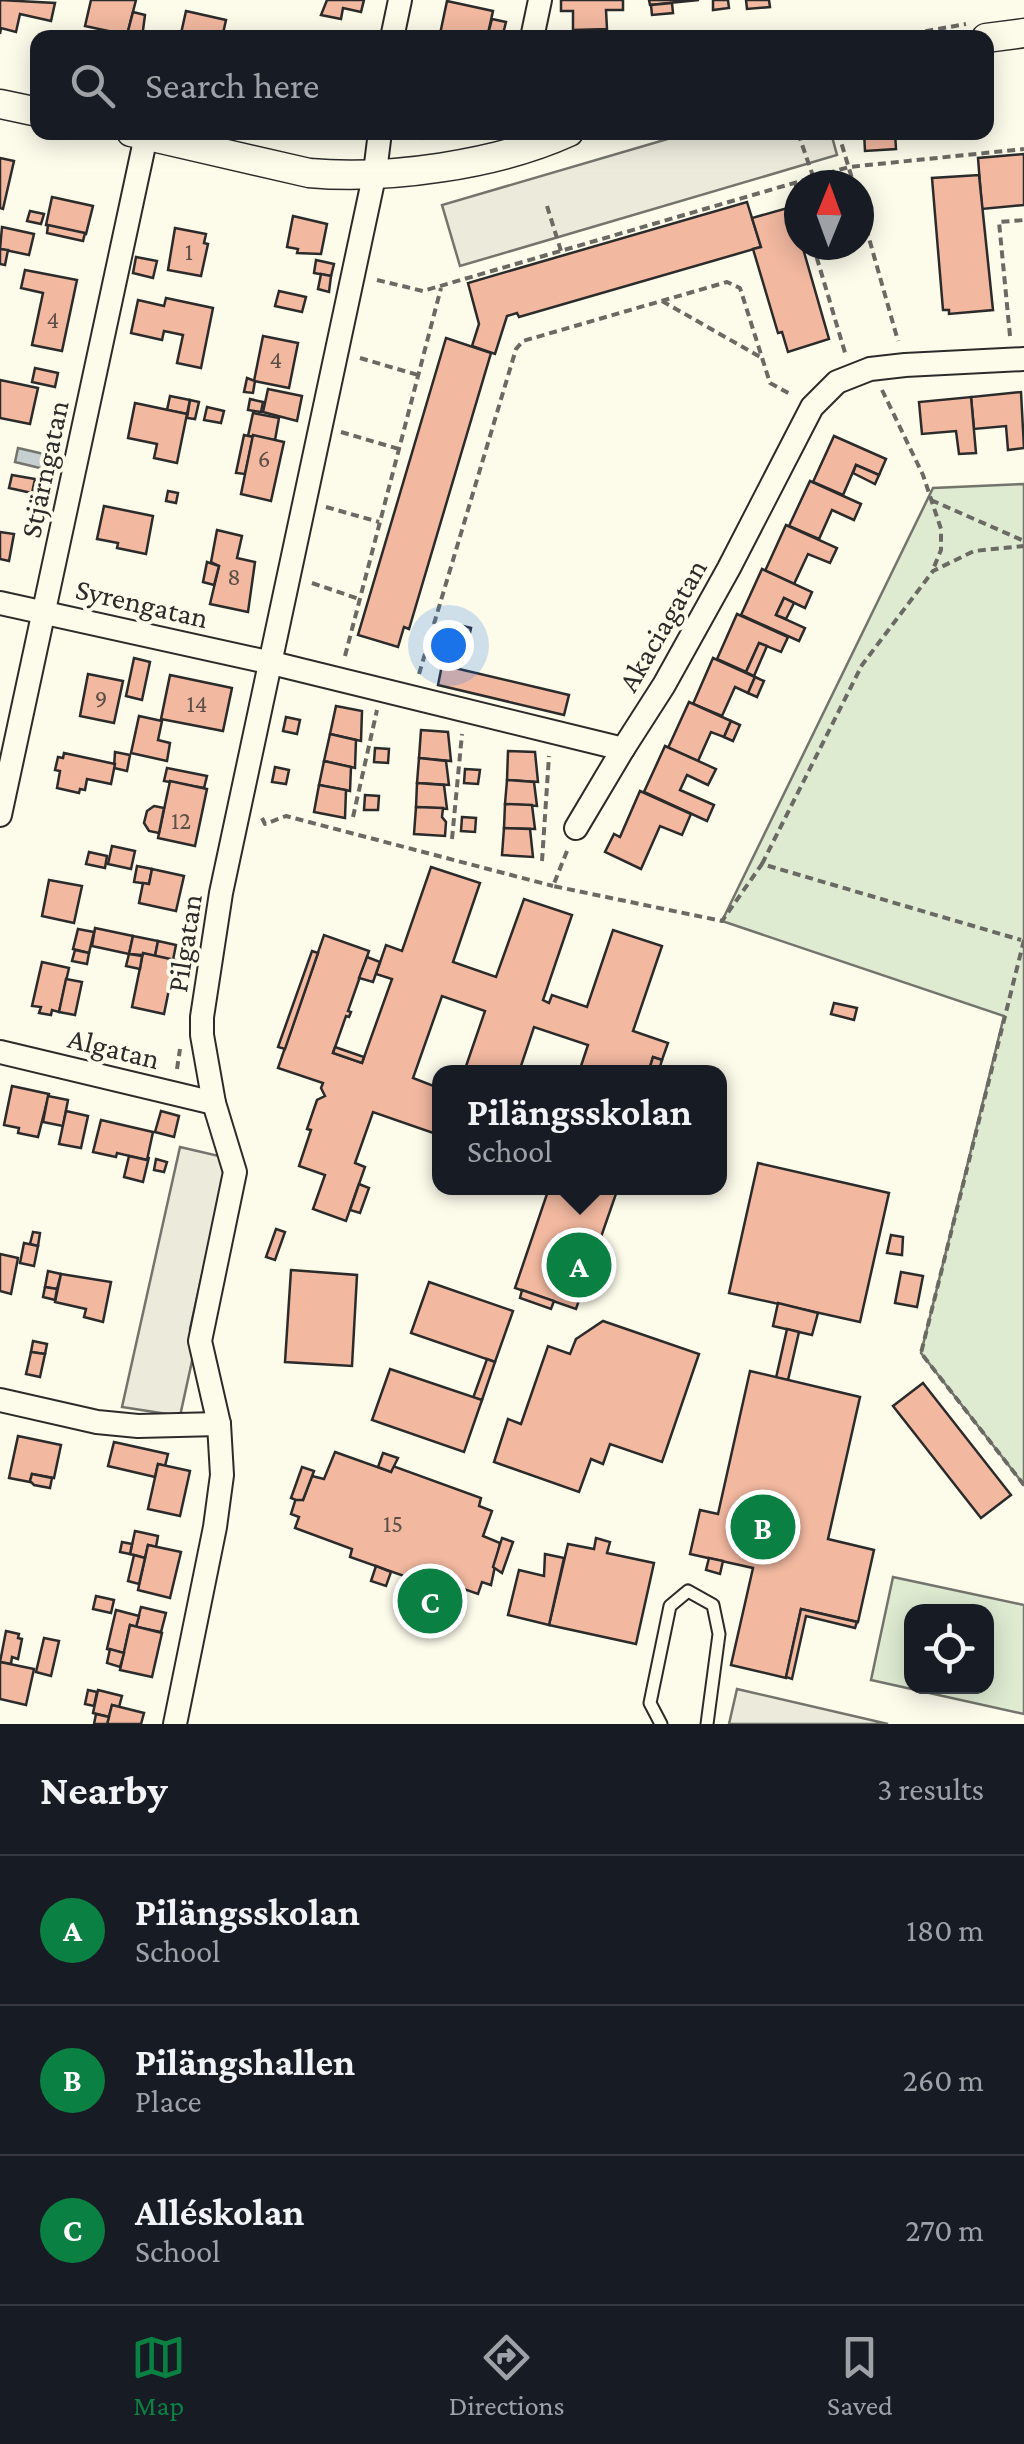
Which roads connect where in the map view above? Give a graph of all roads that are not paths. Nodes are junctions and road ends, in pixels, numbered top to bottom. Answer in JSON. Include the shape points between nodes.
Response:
{"nodes":[{"id":1,"x":400,"y":0,"type":"edge"},
{"id":2,"x":540,"y":0,"type":"edge"},
{"id":3,"x":394,"y":30,"type":"edge"},
{"id":4,"x":534,"y":30,"type":"edge"},
{"id":5,"x":994,"y":31,"type":"edge"},
{"id":6,"x":1024,"y":34,"type":"edge"},
{"id":7,"x":0,"y":104,"type":"edge"},
{"id":8,"x":30,"y":110,"type":"edge"},
{"id":9,"x":138,"y":140,"type":"edge"},
{"id":10,"x":165,"y":140,"type":"edge"},
{"id":11,"x":380,"y":140,"type":"edge"},
{"id":12,"x":423,"y":140,"type":"edge"},
{"id":13,"x":552,"y":140,"type":"edge"},
{"id":14,"x":375,"y":172,"type":"junction"},
{"id":15,"x":1018,"y":360,"type":"edge"},
{"id":16,"x":0,"y":603,"type":"edge"},
{"id":17,"x":44,"y":612,"type":"junction"},
{"id":18,"x":272,"y":663,"type":"junction"},
{"id":19,"x":623,"y":749,"type":"junction"},
{"id":20,"x":0,"y":815,"type":"edge"},
{"id":21,"x":576,"y":828,"type":"road end"},
{"id":22,"x":0,"y":1052,"type":"edge"},
{"id":23,"x":214,"y":1104,"type":"junction"},
{"id":24,"x":0,"y":1400,"type":"edge"},
{"id":25,"x":219,"y":1424,"type":"junction"},
{"id":26,"x":175,"y":1724,"type":"edge"},
{"id":27,"x":661,"y":1724,"type":"edge"},
{"id":28,"x":707,"y":1724,"type":"edge"}],
"edges":[{"from":1,"to":3,"type":"street"},
{"from":2,"to":4,"type":"street"},
{"from":5,"to":6,"type":"street"},
{"from":7,"to":8,"type":"street"},
{"from":9,"to":17,"type":"street","name":"Stjärngatan"},
{"from":10,"to":14,"type":"street","via":[[309,173]]},
{"from":11,"to":14,"type":"street","name":"Pilgatan"},
{"from":12,"to":14,"type":"street"},
{"from":13,"to":14,"type":"street","via":[[417,173]]},
{"from":14,"to":18,"type":"street","name":"Pilgatan"},
{"from":15,"to":19,"type":"street","name":"Akaciagatan","via":[[861,372],[838,382],[812,407],[720,584]]},
{"from":16,"to":17,"type":"street","name":"Syrengatan"},
{"from":17,"to":18,"type":"street","name":"Syrengatan"},
{"from":17,"to":20,"type":"street","name":"Stjärngatan"},
{"from":18,"to":19,"type":"street"},
{"from":18,"to":23,"type":"street","name":"Pilgatan","via":[[208,978],[202,1035]]},
{"from":19,"to":21,"type":"street","name":"Akaciagatan"},
{"from":22,"to":23,"type":"street","name":"Algatan"},
{"from":23,"to":25,"type":"street","name":"Pilgatan","via":[[234,1172],[200,1341]]},
{"from":24,"to":25,"type":"street","via":[[111,1423]]},
{"from":25,"to":26,"type":"street","name":"Pilgatan","via":[[216,1526]]},
{"from":27,"to":28,"type":"lane","via":[[650,1704],[654,1684],[670,1606],[688,1591],[713,1605],[719,1634]]}]}
